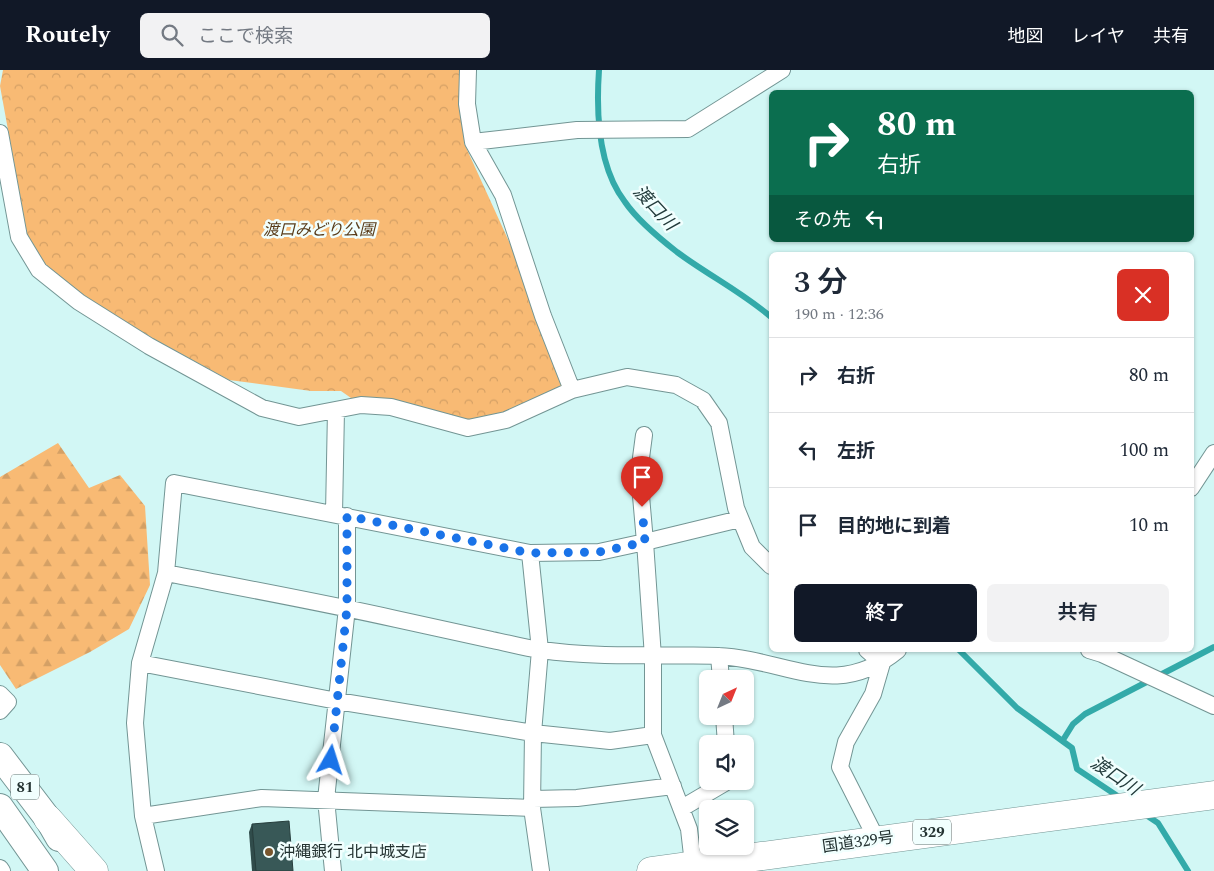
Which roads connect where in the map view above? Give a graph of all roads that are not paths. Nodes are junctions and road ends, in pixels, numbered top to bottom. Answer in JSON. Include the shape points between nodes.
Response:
{"nodes":[{"id":1,"x":468,"y":70,"type":"edge"},
{"id":2,"x":782,"y":70,"type":"edge"},
{"id":3,"x":0,"y":132,"type":"edge"},
{"id":4,"x":473,"y":142,"type":"junction"},
{"id":5,"x":572,"y":390,"type":"junction"},
{"id":6,"x":336,"y":410,"type":"junction"},
{"id":7,"x":644,"y":435,"type":"dead end"},
{"id":8,"x":1214,"y":453,"type":"edge"},
{"id":9,"x":1194,"y":483,"type":"edge"},
{"id":10,"x":341,"y":515,"type":"junction"},
{"id":11,"x":740,"y":518,"type":"junction"},
{"id":12,"x":645,"y":542,"type":"junction"},
{"id":13,"x":530,"y":553,"type":"junction"},
{"id":14,"x":769,"y":564,"type":"edge"},
{"id":15,"x":166,"y":573,"type":"junction"},
{"id":16,"x":347,"y":608,"type":"junction"},
{"id":17,"x":540,"y":650,"type":"junction"},
{"id":18,"x":869,"y":652,"type":"edge"},
{"id":19,"x":896,"y":652,"type":"edge"},
{"id":20,"x":1100,"y":652,"type":"edge"},
{"id":21,"x":719,"y":656,"type":"junction"},
{"id":22,"x":653,"y":657,"type":"junction"},
{"id":23,"x":140,"y":663,"type":"junction"},
{"id":24,"x":882,"y":663,"type":"junction"},
{"id":25,"x":720,"y":670,"type":"edge"},
{"id":26,"x":0,"y":694,"type":"edge"},
{"id":27,"x":337,"y":701,"type":"junction"},
{"id":28,"x":1214,"y":706,"type":"edge"},
{"id":29,"x":0,"y":711,"type":"edge"},
{"id":30,"x":533,"y":733,"type":"junction"},
{"id":31,"x":653,"y":735,"type":"junction"},
{"id":32,"x":0,"y":756,"type":"edge"},
{"id":33,"x":673,"y":786,"type":"junction"},
{"id":34,"x":713,"y":790,"type":"edge"},
{"id":35,"x":1214,"y":795,"type":"edge"},
{"id":36,"x":326,"y":799,"type":"junction"},
{"id":37,"x":532,"y":803,"type":"junction"},
{"id":38,"x":0,"y":807,"type":"edge"},
{"id":39,"x":682,"y":808,"type":"junction"},
{"id":40,"x":143,"y":816,"type":"junction"},
{"id":41,"x":48,"y":819,"type":"junction"},
{"id":42,"x":877,"y":840,"type":"junction"},
{"id":43,"x":693,"y":864,"type":"junction"},
{"id":44,"x":0,"y":868,"type":"edge"},
{"id":45,"x":2,"y":871,"type":"edge"},
{"id":46,"x":45,"y":871,"type":"edge"},
{"id":47,"x":78,"y":871,"type":"edge"},
{"id":48,"x":94,"y":871,"type":"edge"},
{"id":49,"x":156,"y":871,"type":"edge"},
{"id":50,"x":333,"y":871,"type":"edge"},
{"id":51,"x":540,"y":871,"type":"edge"},
{"id":52,"x":651,"y":871,"type":"edge"}],
"edges":[{"from":1,"to":4,"type":"street","via":[[467,104]]},
{"from":2,"to":4,"type":"street","via":[[688,129],[576,130]]},
{"from":3,"to":6,"type":"street","via":[[19,237],[39,270],[79,302],[142,341],[262,408],[299,417]]},
{"from":4,"to":5,"type":"street","via":[[503,195],[543,316]]},
{"from":5,"to":6,"type":"street","via":[[506,420],[468,428],[391,407],[361,405]]},
{"from":5,"to":11,"type":"street","via":[[627,377],[676,385],[704,400],[719,423]]},
{"from":6,"to":10,"type":"street"},
{"from":7,"to":12,"type":"street","via":[[639,473]]},
{"from":8,"to":9,"type":"street"},
{"from":10,"to":13,"type":"street"},
{"from":10,"to":15,"type":"street","via":[[174,483]]},
{"from":10,"to":16,"type":"street"},
{"from":11,"to":12,"type":"street"},
{"from":11,"to":14,"type":"street","via":[[752,547]]},
{"from":12,"to":13,"type":"street","via":[[599,552]]},
{"from":12,"to":22,"type":"street"},
{"from":13,"to":17,"type":"street"},
{"from":15,"to":16,"type":"street"},
{"from":15,"to":23,"type":"street"},
{"from":16,"to":17,"type":"street"},
{"from":16,"to":27,"type":"street"},
{"from":17,"to":22,"type":"street"},
{"from":17,"to":30,"type":"street"},
{"from":18,"to":24,"type":"street"},
{"from":19,"to":24,"type":"street"},
{"from":20,"to":28,"type":"street"},
{"from":21,"to":22,"type":"street"},
{"from":21,"to":24,"type":"street","via":[[823,677],[850,675]]},
{"from":21,"to":25,"type":"street"},
{"from":22,"to":31,"type":"street"},
{"from":23,"to":27,"type":"street"},
{"from":23,"to":40,"type":"street","via":[[135,723]]},
{"from":24,"to":42,"type":"street","via":[[873,694],[846,742],[840,767]]},
{"from":26,"to":29,"type":"street","via":[[8,702]]},
{"from":27,"to":30,"type":"street"},
{"from":27,"to":36,"type":"street"},
{"from":30,"to":31,"type":"street","via":[[610,741]]},
{"from":30,"to":37,"type":"street"},
{"from":31,"to":33,"type":"street"},
{"from":32,"to":41,"type":"main road","number":"81"},
{"from":33,"to":37,"type":"street"},
{"from":33,"to":39,"type":"street"},
{"from":34,"to":39,"type":"street"},
{"from":35,"to":42,"type":"highway","name":"国道329号","number":"329"},
{"from":36,"to":37,"type":"street"},
{"from":36,"to":40,"type":"street","via":[[262,798]]},
{"from":36,"to":50,"type":"street"},
{"from":37,"to":51,"type":"street"},
{"from":38,"to":46,"type":"main road","number":"81"},
{"from":39,"to":43,"type":"street","via":[[689,829]]},
{"from":40,"to":49,"type":"street"},
{"from":41,"to":47,"type":"main road","number":"81"},
{"from":41,"to":48,"type":"highway"},
{"from":42,"to":43,"type":"highway","name":"国道329号","number":"329"},
{"from":43,"to":52,"type":"highway","name":"国道329号","number":"329"},
{"from":44,"to":45,"type":"street"}]}
